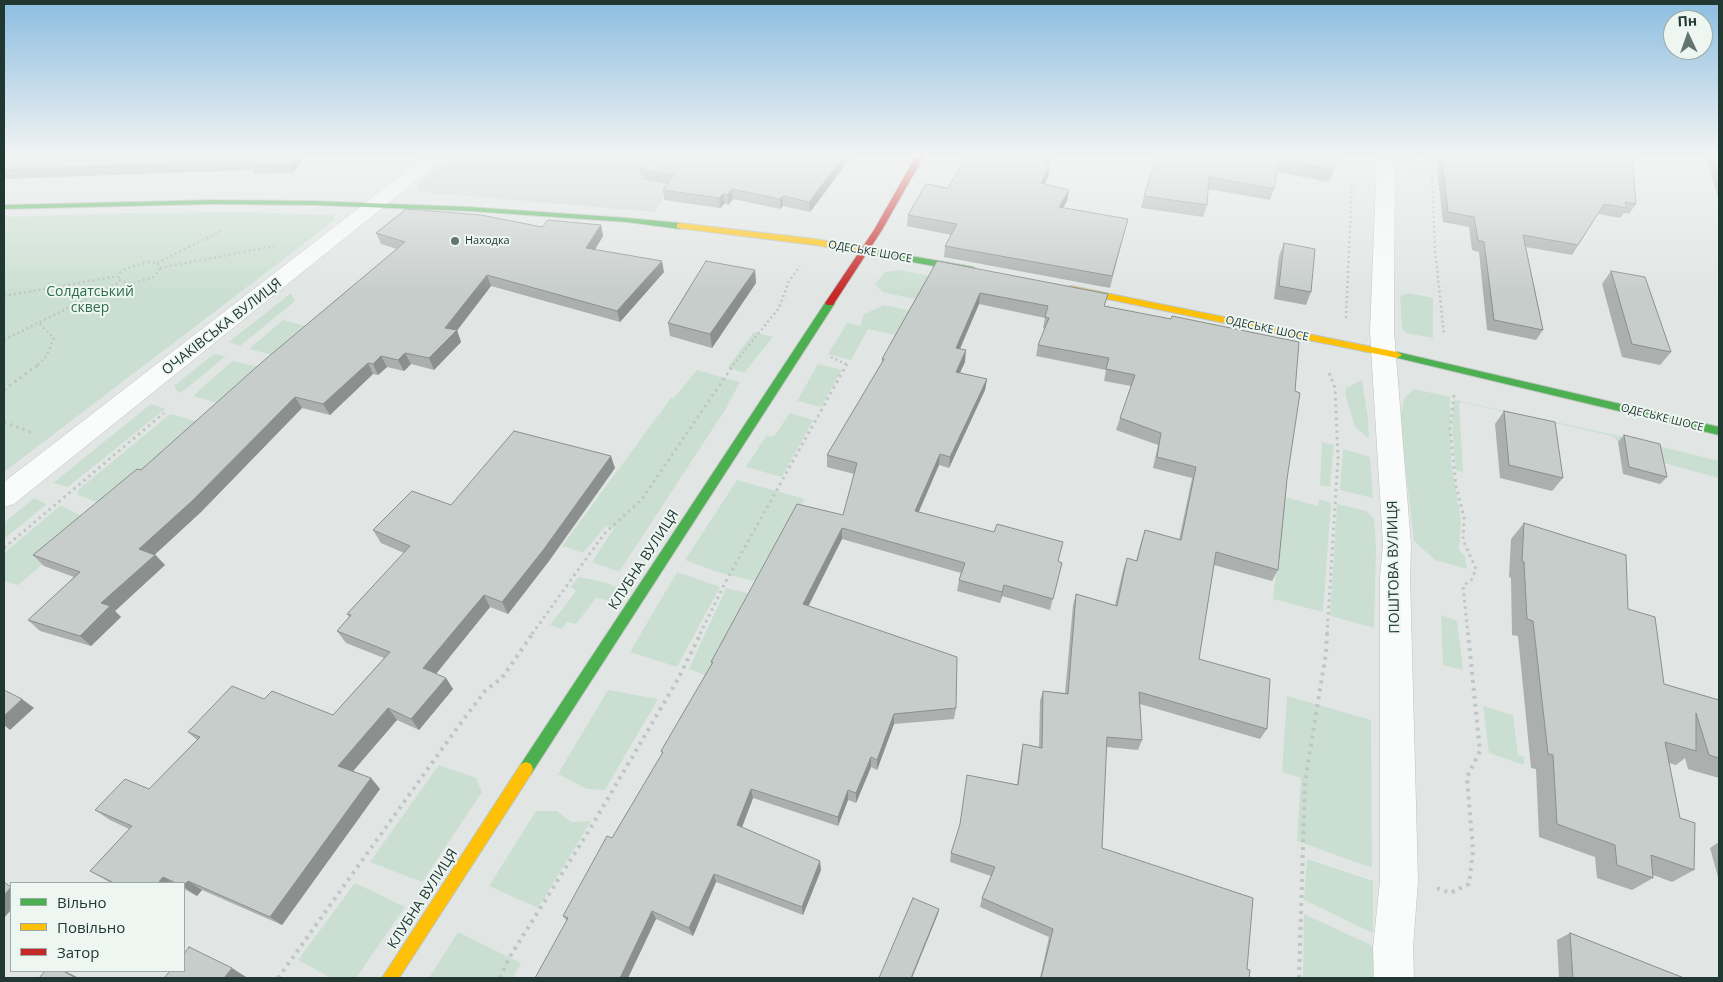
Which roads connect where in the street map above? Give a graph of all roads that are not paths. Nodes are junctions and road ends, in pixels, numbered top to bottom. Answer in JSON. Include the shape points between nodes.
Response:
{"nodes":[{"id":1,"x":379,"y":202,"type":"edge"},
{"id":2,"x":893,"y":202,"type":"edge"},
{"id":3,"x":1385,"y":202,"type":"edge"},
{"id":4,"x":376,"y":204,"type":"junction"},
{"id":5,"x":4,"y":207,"type":"edge"},
{"id":6,"x":865,"y":250,"type":"junction"},
{"id":7,"x":989,"y":273,"type":"edge"},
{"id":8,"x":1061,"y":287,"type":"edge"},
{"id":9,"x":1382,"y":352,"type":"junction"},
{"id":10,"x":1719,"y":431,"type":"edge"},
{"id":11,"x":4,"y":497,"type":"edge"},
{"id":12,"x":390,"y":978,"type":"edge"},
{"id":13,"x":1394,"y":978,"type":"edge"}],
"edges":[{"from":1,"to":4,"type":"street","name":"ОЧАКІВСЬКА ВУЛИЦЯ"},
{"from":2,"to":6,"type":"main road","name":"КЛУБНА ВУЛИЦЯ"},
{"from":3,"to":9,"type":"street","name":"ПОШТОВА ВУЛИЦЯ"},
{"from":4,"to":5,"type":"main road","name":"ОДЕСЬКЕ ШОСЕ","via":[[203,202]]},
{"from":4,"to":6,"type":"main road","name":"ОДЕСЬКЕ ШОСЕ","via":[[627,220]]},
{"from":4,"to":11,"type":"street","name":"ОЧАКІВСЬКА ВУЛИЦЯ"},
{"from":6,"to":7,"type":"main road","name":"ОДЕСЬКЕ ШОСЕ"},
{"from":6,"to":12,"type":"main road","name":"КЛУБНА ВУЛИЦЯ"},
{"from":8,"to":9,"type":"main road","name":"ОДЕСЬКЕ ШОСЕ"},
{"from":9,"to":10,"type":"main road","name":"ОДЕСЬКЕ ШОСЕ"},
{"from":9,"to":13,"type":"street","name":"ПОШТОВА ВУЛИЦЯ","via":[[1397,545],[1399,881],[1393,948]]}]}
